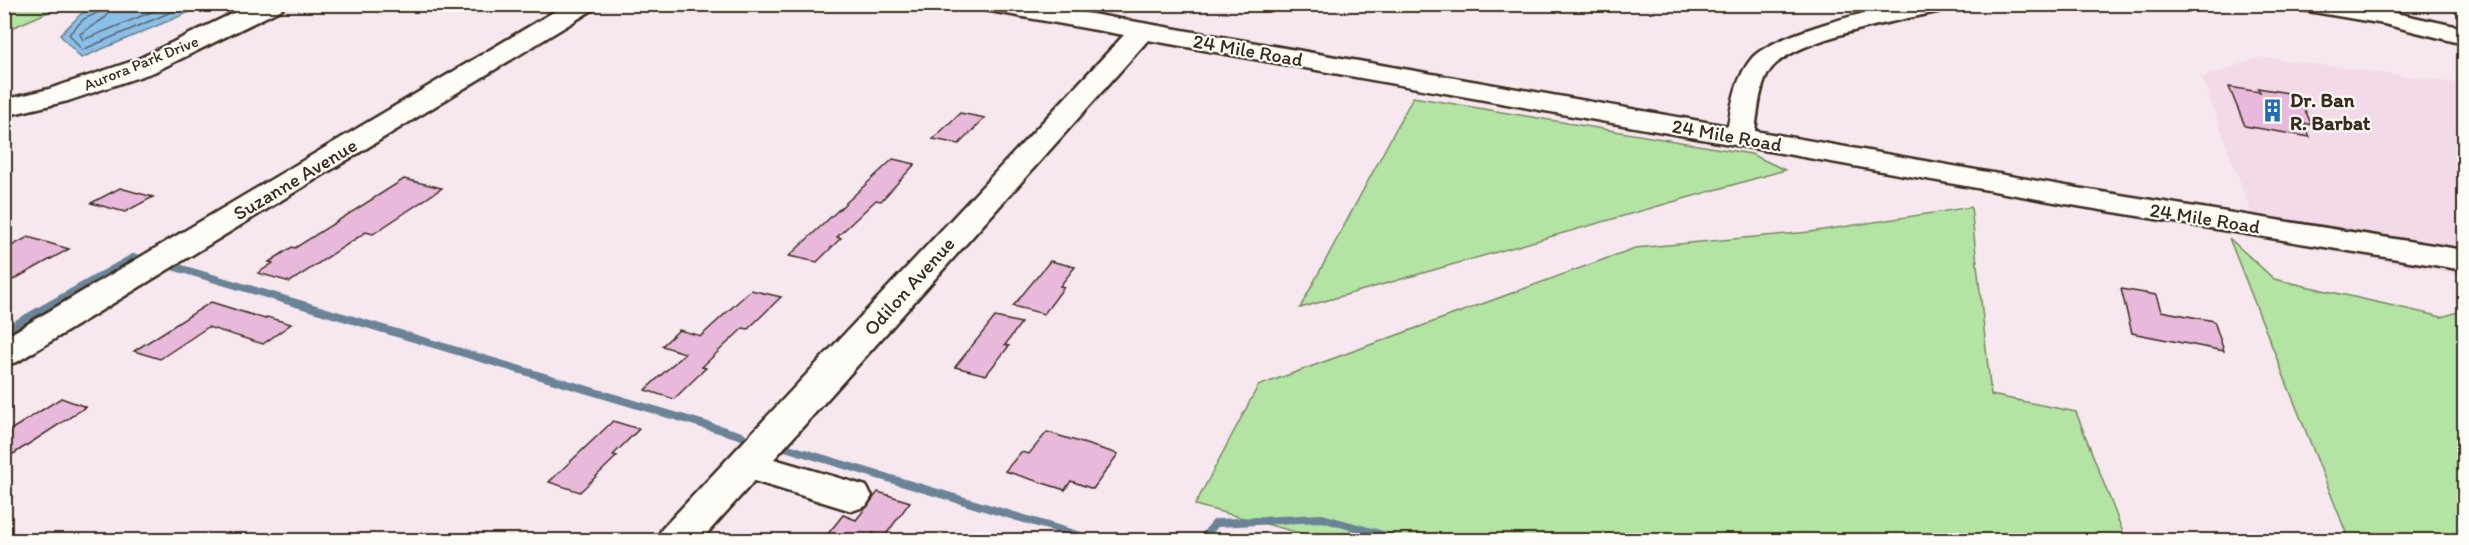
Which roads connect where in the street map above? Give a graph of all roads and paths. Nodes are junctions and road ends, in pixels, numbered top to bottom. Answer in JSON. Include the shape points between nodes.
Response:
{"nodes":[{"id":1,"x":273,"y":4,"type":"edge"},
{"id":2,"x":585,"y":4,"type":"edge"},
{"id":3,"x":990,"y":4,"type":"edge"},
{"id":4,"x":1941,"y":4,"type":"edge"},
{"id":5,"x":2308,"y":4,"type":"edge"},
{"id":6,"x":1141,"y":32,"type":"junction"},
{"id":7,"x":2464,"y":36,"type":"edge"},
{"id":8,"x":4,"y":108,"type":"edge"},
{"id":9,"x":1740,"y":137,"type":"junction"},
{"id":10,"x":2464,"y":261,"type":"edge"},
{"id":11,"x":4,"y":354,"type":"edge"},
{"id":12,"x":746,"y":465,"type":"junction"},
{"id":13,"x":852,"y":496,"type":"dead end"},
{"id":14,"x":677,"y":540,"type":"edge"}],
"edges":[{"from":1,"to":8,"type":"street","name":"Aurora Park Drive","via":[[145,66]]},
{"from":2,"to":11,"type":"street","name":"Suzanne Avenue"},
{"from":3,"to":6,"type":"street","name":"24 Mile Road"},
{"from":4,"to":9,"type":"street","via":[[1823,33],[1775,52],[1762,62],[1749,86]]},
{"from":5,"to":7,"type":"street"},
{"from":6,"to":9,"type":"street","name":"24 Mile Road"},
{"from":6,"to":12,"type":"street","name":"Odilon Avenue"},
{"from":9,"to":10,"type":"street","name":"24 Mile Road"},
{"from":12,"to":13,"type":"street"},
{"from":12,"to":14,"type":"street","name":"Odilon Avenue"}]}
